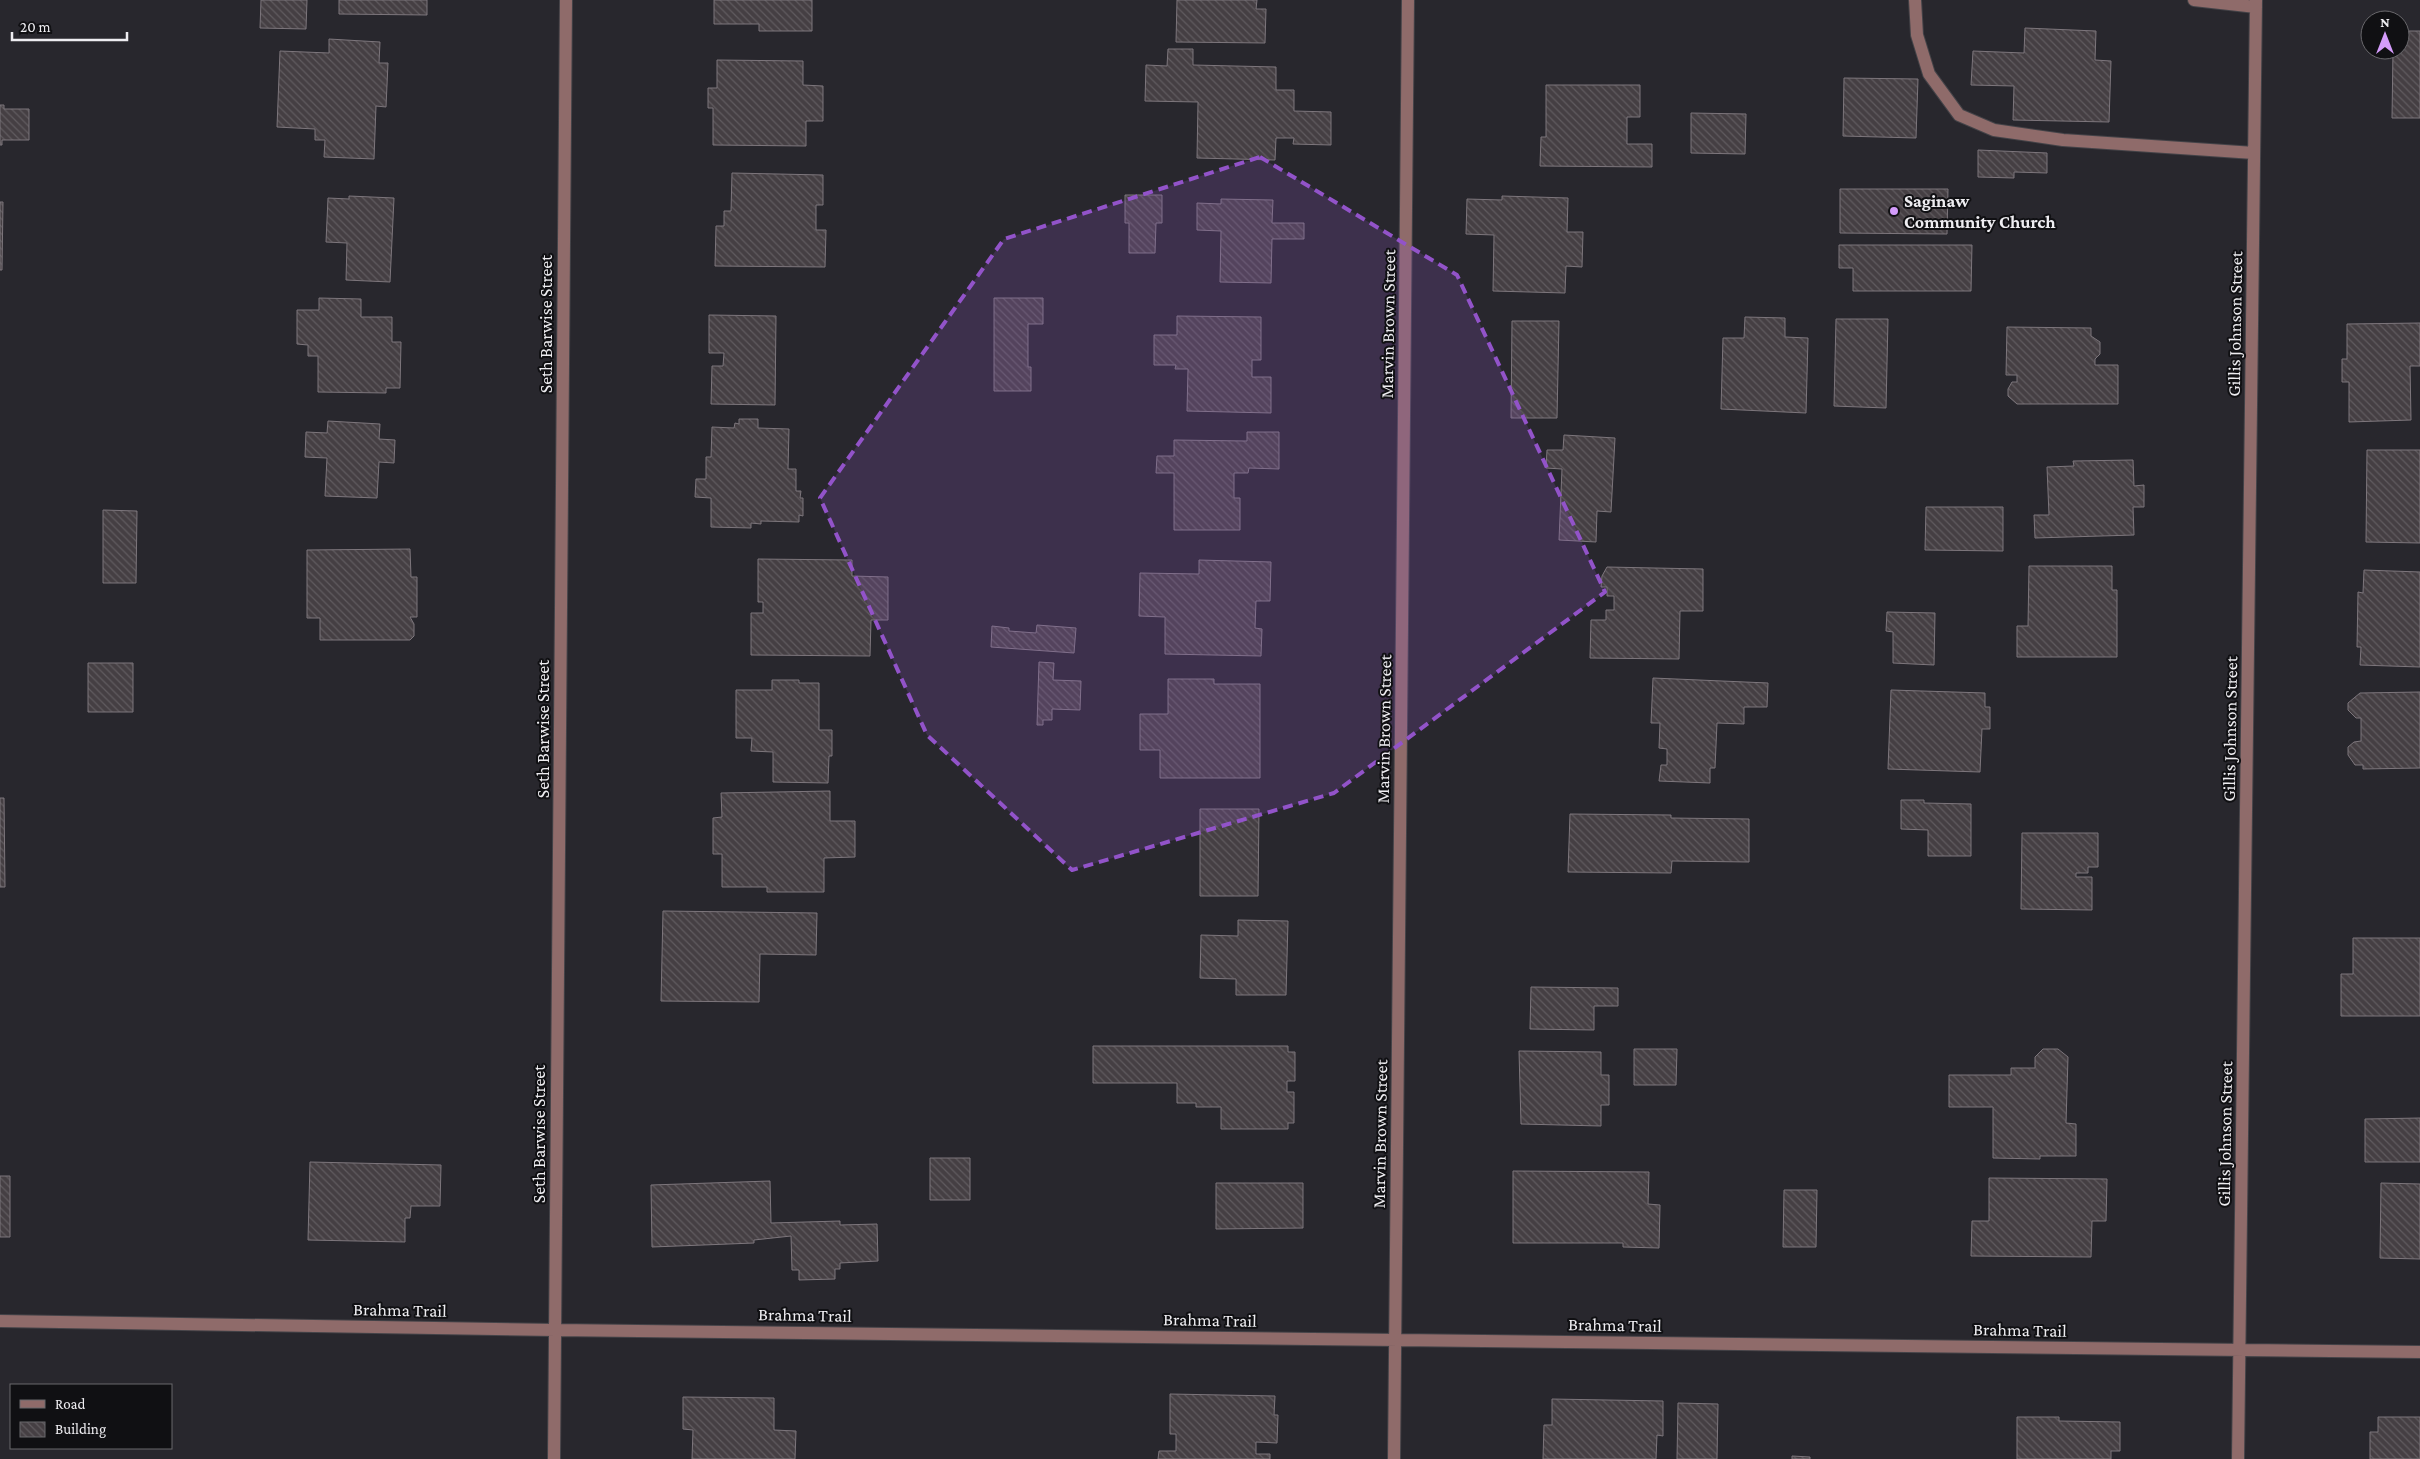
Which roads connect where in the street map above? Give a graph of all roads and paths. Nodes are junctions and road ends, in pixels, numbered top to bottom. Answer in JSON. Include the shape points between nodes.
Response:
{"nodes":[{"id":1,"x":566,"y":0,"type":"edge"},
{"id":2,"x":1408,"y":0,"type":"edge"},
{"id":3,"x":1915,"y":0,"type":"edge"},
{"id":4,"x":2194,"y":0,"type":"edge"},
{"id":5,"x":2256,"y":4,"type":"edge"},
{"id":6,"x":2254,"y":153,"type":"junction"},
{"id":7,"x":0,"y":1321,"type":"edge"},
{"id":8,"x":555,"y":1330,"type":"junction"},
{"id":9,"x":1395,"y":1340,"type":"junction"},
{"id":10,"x":2240,"y":1350,"type":"junction"},
{"id":11,"x":2420,"y":1352,"type":"edge"},
{"id":12,"x":554,"y":1459,"type":"edge"},
{"id":13,"x":1394,"y":1459,"type":"edge"},
{"id":14,"x":2238,"y":1459,"type":"edge"}],
"edges":[{"from":1,"to":8,"type":"street","name":"Seth Barwise Street"},
{"from":2,"to":9,"type":"street","name":"Marvin Brown Street"},
{"from":3,"to":6,"type":"street","via":[[1918,35],[1929,74],[1958,115],[1994,130],[2063,140]]},
{"from":4,"to":5,"type":"street"},
{"from":5,"to":6,"type":"street","name":"Gillis Johnson Street"},
{"from":6,"to":10,"type":"street","name":"Gillis Johnson Street"},
{"from":7,"to":8,"type":"street","name":"Brahma Trail"},
{"from":8,"to":9,"type":"street","name":"Brahma Trail"},
{"from":8,"to":12,"type":"street","name":"Seth Barwise Street"},
{"from":9,"to":10,"type":"street","name":"Brahma Trail"},
{"from":9,"to":13,"type":"street","name":"Marvin Brown Street"},
{"from":10,"to":11,"type":"street","name":"Brahma Trail"},
{"from":10,"to":14,"type":"street","name":"Gillis Johnson Street"}]}
